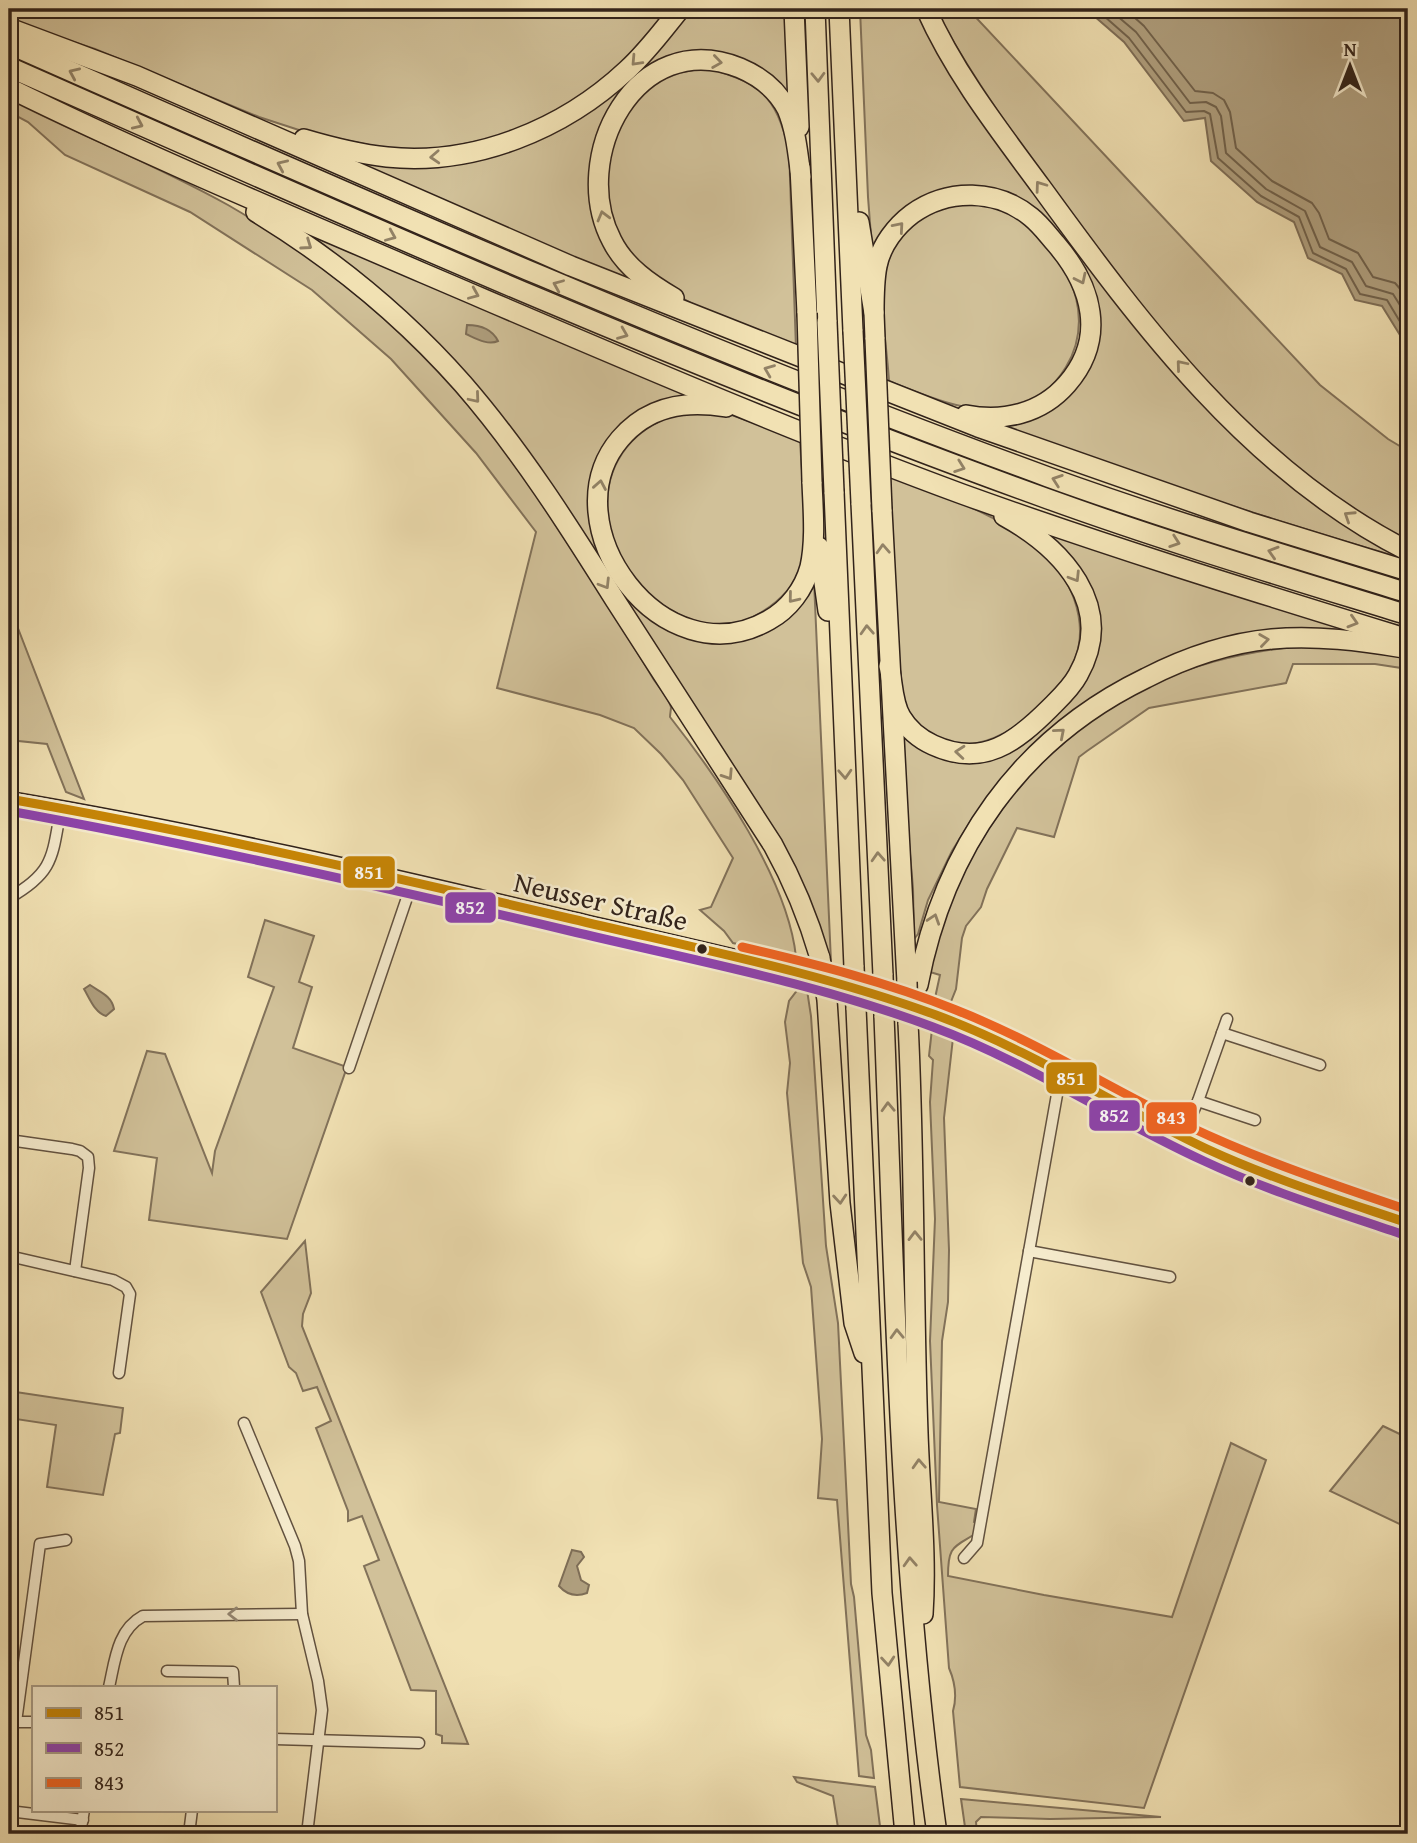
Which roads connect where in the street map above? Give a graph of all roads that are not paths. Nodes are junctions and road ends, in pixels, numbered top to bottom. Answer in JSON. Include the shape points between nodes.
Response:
{"nodes":[{"id":1,"x":680,"y":9,"type":"edge"},
{"id":2,"x":794,"y":9,"type":"edge"},
{"id":3,"x":816,"y":9,"type":"edge"},
{"id":4,"x":839,"y":9,"type":"edge"},
{"id":5,"x":926,"y":9,"type":"edge"},
{"id":6,"x":9,"y":28,"type":"edge"},
{"id":7,"x":9,"y":44,"type":"edge"},
{"id":8,"x":9,"y":66,"type":"edge"},
{"id":9,"x":9,"y":88,"type":"edge"},
{"id":10,"x":228,"y":116,"type":"junction"},
{"id":11,"x":845,"y":132,"type":"junction"},
{"id":12,"x":186,"y":172,"type":"junction"},
{"id":13,"x":801,"y":177,"type":"junction"},
{"id":14,"x":873,"y":313,"type":"junction"},
{"id":15,"x":720,"y":326,"type":"junction"},
{"id":16,"x":930,"y":408,"type":"junction"},
{"id":17,"x":774,"y":419,"type":"junction"},
{"id":18,"x":962,"y":494,"type":"junction"},
{"id":19,"x":813,"y":510,"type":"junction"},
{"id":20,"x":1408,"y":551,"type":"edge"},
{"id":21,"x":1408,"y":571,"type":"edge"},
{"id":22,"x":1408,"y":593,"type":"edge"},
{"id":23,"x":1408,"y":615,"type":"edge"},
{"id":24,"x":1408,"y":639,"type":"edge"},
{"id":25,"x":1408,"y":648,"type":"edge"},
{"id":26,"x":889,"y":666,"type":"junction"},
{"id":27,"x":842,"y":706,"type":"junction"},
{"id":28,"x":9,"y":799,"type":"edge"},
{"id":29,"x":61,"y":808,"type":"junction"},
{"id":30,"x":414,"y":880,"type":"junction"},
{"id":31,"x":9,"y":898,"type":"edge"},
{"id":32,"x":912,"y":983,"type":"junction"},
{"id":33,"x":1227,"y":1019,"type":"dead end"},
{"id":34,"x":1222,"y":1033,"type":"junction"},
{"id":35,"x":1320,"y":1065,"type":"dead end"},
{"id":36,"x":349,"y":1068,"type":"dead end"},
{"id":37,"x":1061,"y":1072,"type":"junction"},
{"id":38,"x":1198,"y":1101,"type":"junction"},
{"id":39,"x":1255,"y":1120,"type":"dead end"},
{"id":40,"x":1182,"y":1136,"type":"junction"},
{"id":41,"x":9,"y":1140,"type":"edge"},
{"id":42,"x":1408,"y":1223,"type":"edge"},
{"id":43,"x":1029,"y":1251,"type":"junction"},
{"id":44,"x":9,"y":1256,"type":"edge"},
{"id":45,"x":75,"y":1271,"type":"junction"},
{"id":46,"x":1170,"y":1277,"type":"dead end"},
{"id":47,"x":119,"y":1373,"type":"dead end"},
{"id":48,"x":871,"y":1373,"type":"junction"},
{"id":49,"x":244,"y":1423,"type":"dead end"},
{"id":50,"x":66,"y":1540,"type":"dead end"},
{"id":51,"x":964,"y":1558,"type":"dead end"},
{"id":52,"x":302,"y":1615,"type":"junction"},
{"id":53,"x":167,"y":1671,"type":"dead end"},
{"id":54,"x":920,"y":1678,"type":"junction"},
{"id":55,"x":108,"y":1686,"type":"edge"},
{"id":56,"x":234,"y":1686,"type":"edge"},
{"id":57,"x":12,"y":1722,"type":"edge"},
{"id":58,"x":32,"y":1723,"type":"edge"},
{"id":59,"x":276,"y":1738,"type":"edge"},
{"id":60,"x":320,"y":1740,"type":"junction"},
{"id":61,"x":419,"y":1743,"type":"dead end"},
{"id":62,"x":9,"y":1811,"type":"edge"},
{"id":63,"x":192,"y":1812,"type":"edge"},
{"id":64,"x":84,"y":1815,"type":"edge"},
{"id":65,"x":80,"y":1834,"type":"edge"},
{"id":66,"x":189,"y":1834,"type":"edge"},
{"id":67,"x":307,"y":1834,"type":"edge"},
{"id":68,"x":905,"y":1834,"type":"edge"},
{"id":69,"x":937,"y":1834,"type":"edge"}],
"edges":[{"from":1,"to":10,"type":"highway","one_way":true,"via":[[629,68],[577,110],[545,128],[477,151],[446,157],[388,157],[327,146]]},
{"from":2,"to":13,"type":"highway"},
{"from":3,"to":27,"type":"highway","one_way":true,"bridge":true},
{"from":4,"to":11,"type":"highway"},
{"from":20,"to":5,"type":"highway","one_way":true,"via":[[1308,488],[1264,453],[1209,398],[1084,247],[978,101]]},
{"from":6,"to":10,"type":"highway","via":[[90,56]]},
{"from":22,"to":7,"type":"highway","one_way":true,"via":[[1052,479],[793,380],[547,280]]},
{"from":8,"to":23,"type":"highway","one_way":true,"via":[[333,211],[781,398],[1051,500]]},
{"from":9,"to":12,"type":"highway"},
{"from":10,"to":15,"type":"highway"},
{"from":11,"to":14,"type":"highway"},
{"from":54,"to":11,"type":"highway","one_way":true,"bridge":true,"via":[[898,1371]]},
{"from":12,"to":17,"type":"highway","one_way":true},
{"from":12,"to":48,"type":"highway","one_way":true,"bridge":true,"via":[[287,231],[342,271],[404,323],[462,383],[563,517],[773,845],[801,902],[820,958],[853,1323]]},
{"from":15,"to":13,"type":"highway","one_way":true,"via":[[638,274],[612,242],[603,221],[597,179],[618,109],[639,84],[670,66],[711,60],[730,64],[765,82],[786,108]]},
{"from":13,"to":19,"type":"highway","bridge":true},
{"from":14,"to":16,"type":"highway","one_way":true,"via":[[877,265],[893,232],[922,207],[949,197],[991,197],[1023,211],[1076,269],[1089,300],[1090,334],[1079,366],[1056,396],[1032,410],[1005,417]]},
{"from":26,"to":14,"type":"highway","one_way":true,"bridge":true},
{"from":15,"to":16,"type":"highway"},
{"from":16,"to":21,"type":"highway","via":[[1249,522]]},
{"from":17,"to":18,"type":"highway"},
{"from":19,"to":17,"type":"highway","one_way":true,"via":[[812,550],[803,586],[775,617],[737,633],[695,632],[662,617],[631,590],[608,550],[597,502],[600,480],[607,459],[629,429],[654,412],[681,405],[721,407]]},
{"from":18,"to":24,"type":"highway","one_way":true},
{"from":18,"to":26,"type":"highway","one_way":true,"via":[[1033,533],[1070,568],[1088,606],[1087,655],[1066,691],[1017,738],[983,753],[945,751],[912,731],[895,702]]},
{"from":19,"to":27,"type":"highway"},
{"from":32,"to":25,"type":"highway","one_way":true,"via":[[947,884],[995,801],[1036,753],[1095,706],[1162,670],[1234,645],[1301,637]]},
{"from":26,"to":32,"type":"highway"},
{"from":27,"to":48,"type":"highway","one_way":true,"bridge":true},
{"from":28,"to":29,"type":"main road","name":"Neusser Straße"},
{"from":29,"to":30,"type":"main road","name":"Neusser Straße"},
{"from":29,"to":31,"type":"street","via":[[47,868]]},
{"from":30,"to":36,"type":"street"},
{"from":30,"to":37,"type":"main road","name":"Neusser Straße","via":[[877,994],[1006,1044]]},
{"from":54,"to":32,"type":"highway","one_way":true,"via":[[926,1579],[918,1434]]},
{"from":33,"to":34,"type":"street"},
{"from":34,"to":35,"type":"street"},
{"from":34,"to":38,"type":"street"},
{"from":37,"to":40,"type":"main road","name":"Neusser Straße"},
{"from":37,"to":43,"type":"street"},
{"from":38,"to":39,"type":"street"},
{"from":38,"to":40,"type":"street"},
{"from":40,"to":42,"type":"main road","name":"Neusser Straße","via":[[1264,1173]]},
{"from":41,"to":45,"type":"street","via":[[72,1149],[88,1157]]},
{"from":43,"to":46,"type":"street"},
{"from":43,"to":51,"type":"street","via":[[977,1542]]},
{"from":44,"to":45,"type":"street"},
{"from":45,"to":47,"type":"street","via":[[121,1283],[130,1294]]},
{"from":48,"to":68,"type":"highway","one_way":true,"via":[[883,1592]]},
{"from":49,"to":52,"type":"street","via":[[295,1546]]},
{"from":50,"to":57,"type":"street","via":[[40,1544]]},
{"from":52,"to":55,"type":"street","one_way":true,"via":[[143,1615],[124,1632]]},
{"from":52,"to":60,"type":"street","via":[[321,1695]]},
{"from":53,"to":56,"type":"street","via":[[233,1672]]},
{"from":54,"to":69,"type":"highway"},
{"from":57,"to":58,"type":"street"},
{"from":59,"to":60,"type":"street"},
{"from":60,"to":61,"type":"street"},
{"from":60,"to":67,"type":"street"},
{"from":62,"to":64,"type":"street"},
{"from":63,"to":66,"type":"street"},
{"from":64,"to":65,"type":"street"}]}
